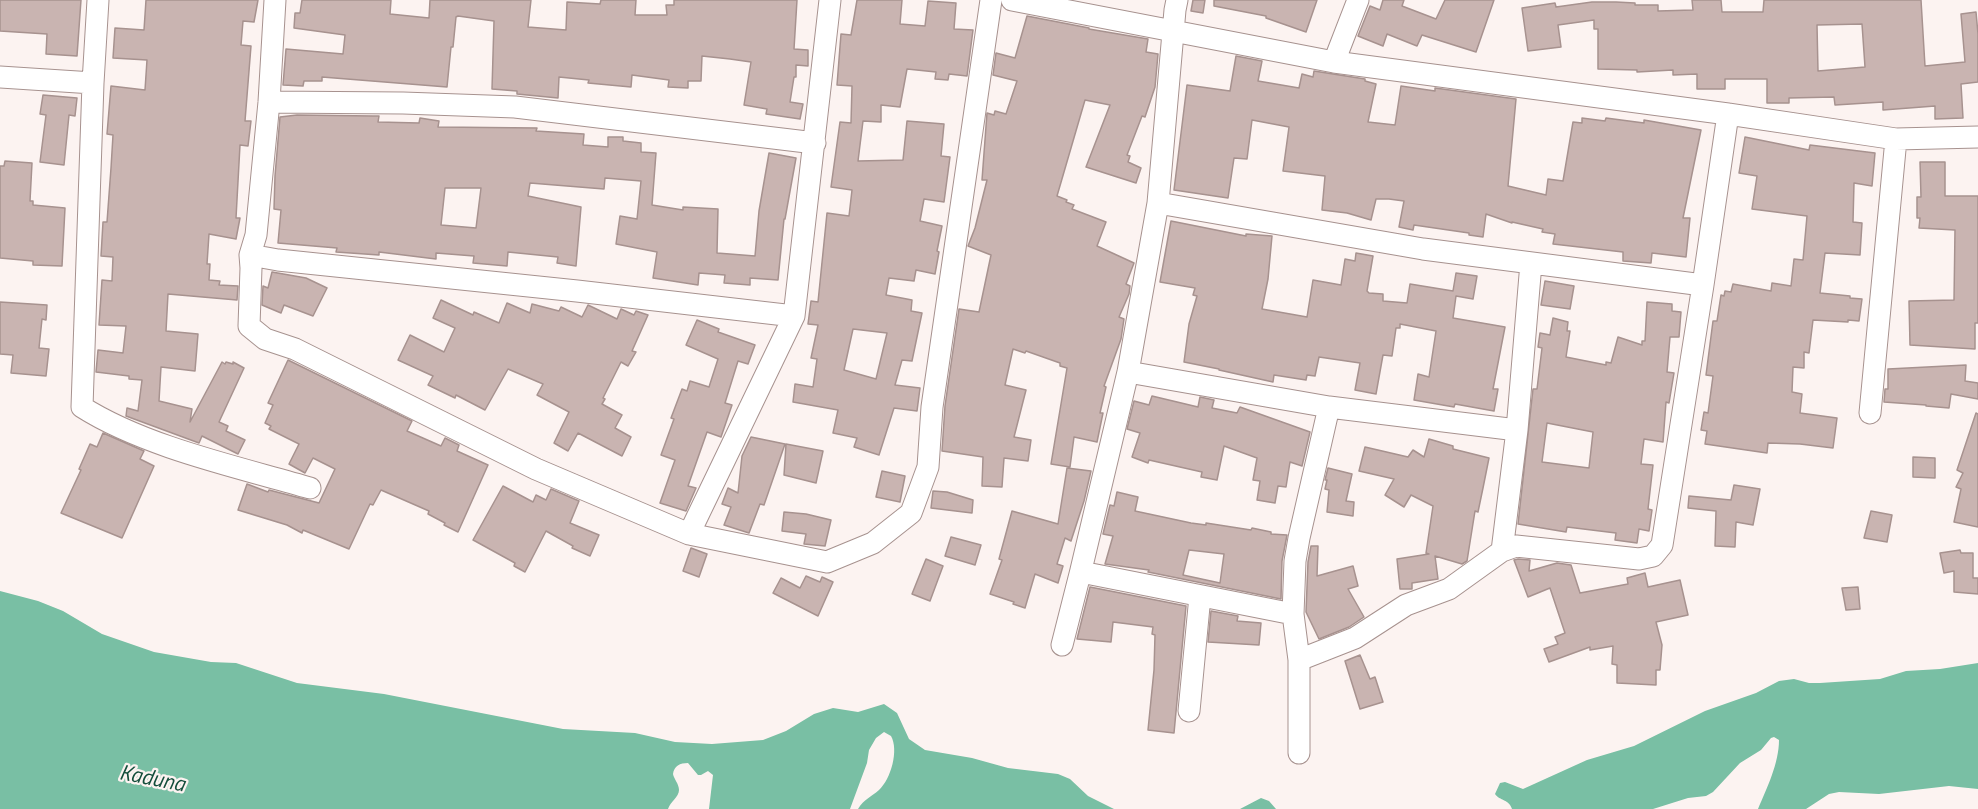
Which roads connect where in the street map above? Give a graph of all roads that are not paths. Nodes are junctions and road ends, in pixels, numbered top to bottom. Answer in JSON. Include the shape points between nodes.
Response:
{"nodes":[{"id":1,"x":98,"y":0,"type":"edge"},
{"id":2,"x":275,"y":0,"type":"edge"},
{"id":3,"x":830,"y":0,"type":"edge"},
{"id":4,"x":991,"y":0,"type":"edge"},
{"id":5,"x":1012,"y":0,"type":"edge"},
{"id":6,"x":1178,"y":0,"type":"edge"},
{"id":7,"x":1358,"y":0,"type":"edge"},
{"id":8,"x":1173,"y":32,"type":"junction"},
{"id":9,"x":1334,"y":62,"type":"junction"},
{"id":10,"x":0,"y":76,"type":"edge"},
{"id":11,"x":93,"y":83,"type":"junction"},
{"id":12,"x":269,"y":102,"type":"junction"},
{"id":13,"x":1728,"y":114,"type":"junction"},
{"id":14,"x":1978,"y":137,"type":"edge"},
{"id":15,"x":1896,"y":139,"type":"junction"},
{"id":16,"x":814,"y":143,"type":"junction"},
{"id":17,"x":1158,"y":202,"type":"junction"},
{"id":18,"x":250,"y":255,"type":"junction"},
{"id":19,"x":1531,"y":263,"type":"junction"},
{"id":20,"x":1703,"y":285,"type":"junction"},
{"id":21,"x":794,"y":316,"type":"junction"},
{"id":22,"x":1128,"y":372,"type":"junction"},
{"id":23,"x":1329,"y":407,"type":"junction"},
{"id":24,"x":1870,"y":413,"type":"dead end"},
{"id":25,"x":1517,"y":430,"type":"junction"},
{"id":26,"x":310,"y":488,"type":"dead end"},
{"id":27,"x":689,"y":534,"type":"junction"},
{"id":28,"x":1502,"y":551,"type":"junction"},
{"id":29,"x":1081,"y":570,"type":"junction"},
{"id":30,"x":1200,"y":596,"type":"junction"},
{"id":31,"x":1293,"y":614,"type":"junction"},
{"id":32,"x":1062,"y":645,"type":"dead end"},
{"id":33,"x":1299,"y":660,"type":"junction"},
{"id":34,"x":1189,"y":711,"type":"dead end"},
{"id":35,"x":1299,"y":753,"type":"dead end"}],
"edges":[{"from":1,"to":11,"type":"street"},
{"from":2,"to":12,"type":"street"},
{"from":3,"to":16,"type":"street"},
{"from":4,"to":27,"type":"street","via":[[932,406],[928,467],[911,513],[873,543],[827,562]]},
{"from":5,"to":8,"type":"street"},
{"from":6,"to":8,"type":"street"},
{"from":7,"to":9,"type":"street"},
{"from":8,"to":9,"type":"street"},
{"from":8,"to":17,"type":"street"},
{"from":9,"to":13,"type":"street"},
{"from":10,"to":11,"type":"street"},
{"from":11,"to":26,"type":"street","via":[[81,407],[164,445]]},
{"from":12,"to":16,"type":"street","via":[[515,107]]},
{"from":12,"to":18,"type":"street","via":[[256,235]]},
{"from":13,"to":15,"type":"street"},
{"from":13,"to":20,"type":"street"},
{"from":14,"to":15,"type":"street"},
{"from":15,"to":24,"type":"street"},
{"from":16,"to":21,"type":"street"},
{"from":17,"to":19,"type":"street","via":[[1423,249]]},
{"from":17,"to":22,"type":"street"},
{"from":18,"to":21,"type":"street"},
{"from":18,"to":27,"type":"street","via":[[249,326],[265,339],[295,349],[536,469]]},
{"from":19,"to":20,"type":"street"},
{"from":19,"to":25,"type":"street"},
{"from":20,"to":28,"type":"street","via":[[1662,545],[1653,556],[1639,559],[1516,546]]},
{"from":21,"to":27,"type":"street"},
{"from":22,"to":23,"type":"street"},
{"from":22,"to":29,"type":"street"},
{"from":23,"to":25,"type":"street"},
{"from":23,"to":31,"type":"street","via":[[1299,538]]},
{"from":25,"to":28,"type":"street"},
{"from":28,"to":33,"type":"street","via":[[1449,589],[1406,605],[1355,638]]},
{"from":29,"to":30,"type":"street"},
{"from":29,"to":32,"type":"street"},
{"from":30,"to":31,"type":"street"},
{"from":30,"to":34,"type":"street"},
{"from":31,"to":33,"type":"street"},
{"from":33,"to":35,"type":"street"}]}
